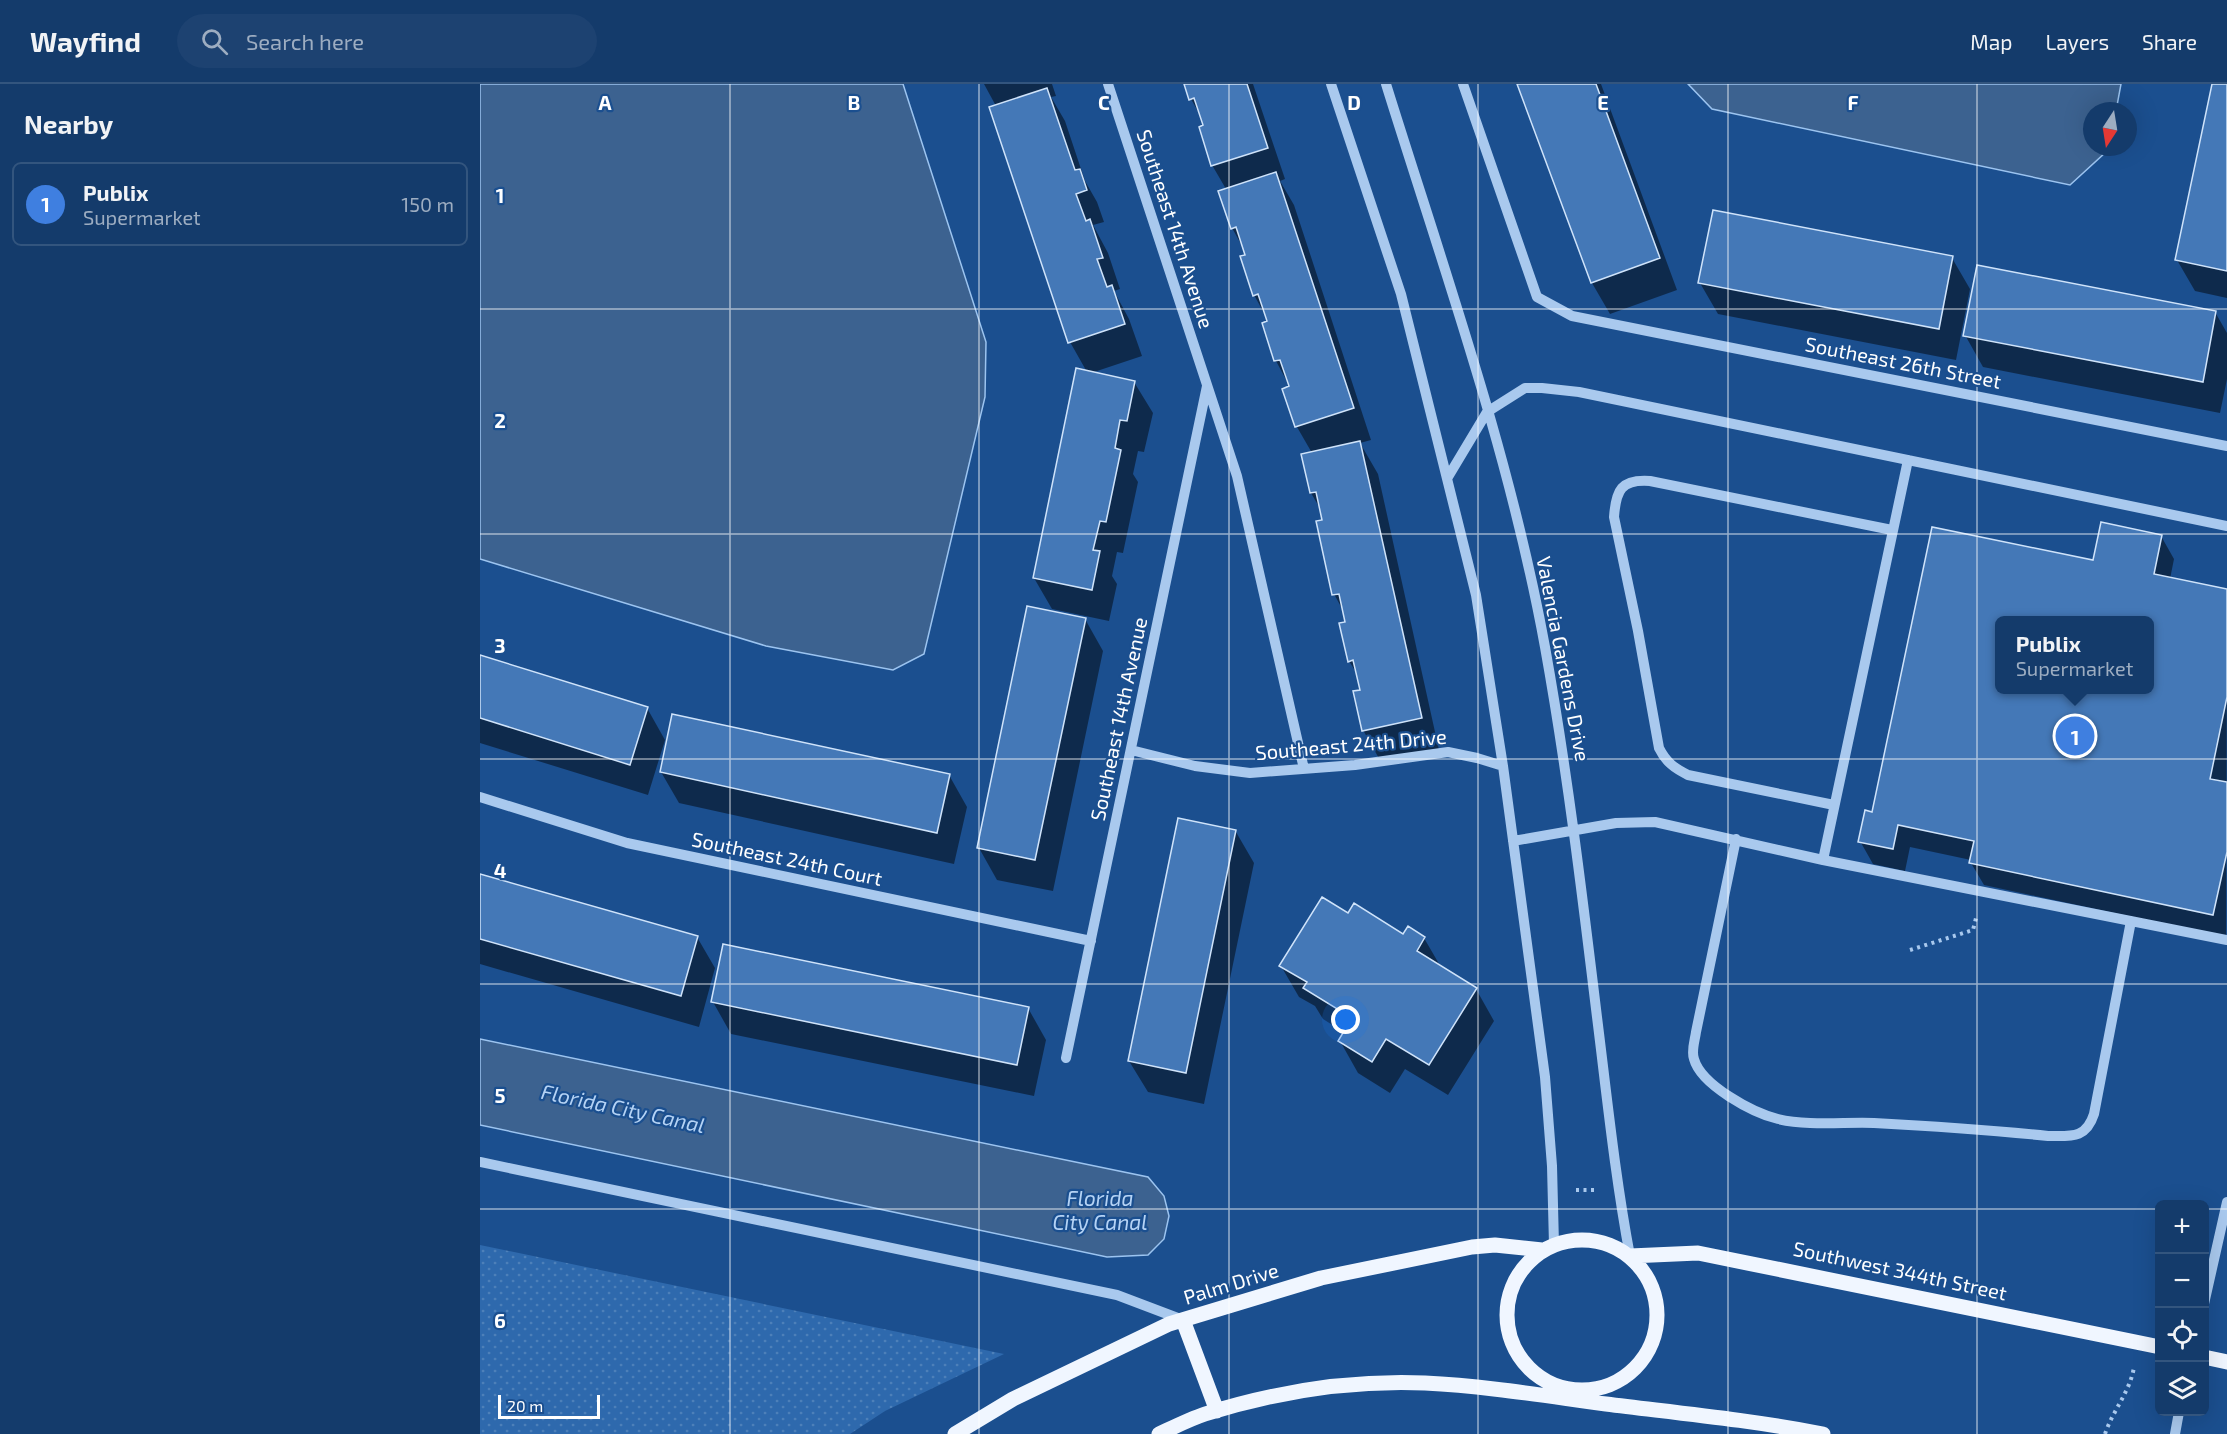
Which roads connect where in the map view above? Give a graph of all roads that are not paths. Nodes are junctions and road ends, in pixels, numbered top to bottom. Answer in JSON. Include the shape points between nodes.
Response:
{"nodes":[{"id":1,"x":1108,"y":84,"type":"edge"},
{"id":2,"x":1331,"y":84,"type":"edge"},
{"id":3,"x":1386,"y":84,"type":"edge"},
{"id":4,"x":1463,"y":84,"type":"edge"},
{"id":5,"x":1208,"y":386,"type":"junction"},
{"id":6,"x":1487,"y":412,"type":"junction"},
{"id":7,"x":2227,"y":446,"type":"edge"},
{"id":8,"x":1908,"y":460,"type":"junction"},
{"id":9,"x":1448,"y":477,"type":"junction"},
{"id":10,"x":2227,"y":526,"type":"edge"},
{"id":11,"x":1892,"y":530,"type":"junction"},
{"id":12,"x":1131,"y":750,"type":"junction"},
{"id":13,"x":1503,"y":766,"type":"junction"},
{"id":14,"x":1304,"y":769,"type":"junction"},
{"id":15,"x":480,"y":797,"type":"edge"},
{"id":16,"x":1834,"y":805,"type":"junction"},
{"id":17,"x":1575,"y":830,"type":"junction"},
{"id":18,"x":1736,"y":839,"type":"junction"},
{"id":19,"x":1513,"y":841,"type":"junction"},
{"id":20,"x":1823,"y":860,"type":"junction"},
{"id":21,"x":2132,"y":921,"type":"junction"},
{"id":22,"x":2227,"y":940,"type":"edge"},
{"id":23,"x":1091,"y":941,"type":"junction"},
{"id":24,"x":1066,"y":1059,"type":"dead end"},
{"id":25,"x":480,"y":1162,"type":"edge"},
{"id":26,"x":2227,"y":1202,"type":"edge"},
{"id":27,"x":1548,"y":1247,"type":"junction"},
{"id":28,"x":1630,"y":1256,"type":"junction"},
{"id":29,"x":2209,"y":1286,"type":"edge"},
{"id":30,"x":1183,"y":1320,"type":"junction"},
{"id":31,"x":2155,"y":1346,"type":"edge"},
{"id":32,"x":2209,"y":1358,"type":"edge"},
{"id":33,"x":2227,"y":1362,"type":"edge"},
{"id":34,"x":1577,"y":1395,"type":"junction"},
{"id":35,"x":1217,"y":1411,"type":"junction"},
{"id":36,"x":2179,"y":1416,"type":"edge"},
{"id":37,"x":955,"y":1434,"type":"edge"},
{"id":38,"x":1159,"y":1434,"type":"edge"},
{"id":39,"x":1823,"y":1434,"type":"edge"},
{"id":40,"x":2175,"y":1434,"type":"edge"}],
"edges":[{"from":1,"to":5,"type":"street","name":"Southeast 14th Avenue"},
{"from":2,"to":9,"type":"street","via":[[1401,294]]},
{"from":3,"to":6,"type":"street","name":"Valencia Gardens Drive"},
{"from":4,"to":7,"type":"street","name":"Southeast 26th Street","via":[[1537,297],[1572,316]]},
{"from":5,"to":12,"type":"street","name":"Southeast 14th Avenue"},
{"from":5,"to":14,"type":"street","name":"Southeast 14th Avenue","via":[[1237,476]]},
{"from":6,"to":8,"type":"street","via":[[1525,388],[1556,389]]},
{"from":6,"to":9,"type":"street"},
{"from":6,"to":17,"type":"street","name":"Valencia Gardens Drive","via":[[1542,633]]},
{"from":8,"to":10,"type":"street"},
{"from":8,"to":11,"type":"street"},
{"from":9,"to":13,"type":"street","via":[[1479,606]]},
{"from":11,"to":16,"type":"street"},
{"from":11,"to":16,"type":"street","via":[[1650,481],[1636,480],[1623,485],[1615,506],[1659,748],[1664,757],[1688,775]]},
{"from":12,"to":14,"type":"street","name":"Southeast 24th Drive","via":[[1195,766],[1250,773]]},
{"from":12,"to":23,"type":"street","name":"Southeast 14th Avenue"},
{"from":13,"to":14,"type":"street","name":"Southeast 24th Drive","via":[[1448,752]]},
{"from":13,"to":19,"type":"street"},
{"from":15,"to":23,"type":"street","name":"Southeast 24th Court","via":[[627,843]]},
{"from":16,"to":20,"type":"street"},
{"from":17,"to":18,"type":"street","via":[[1643,821]]},
{"from":17,"to":19,"type":"street"},
{"from":17,"to":28,"type":"street","name":"Valencia Gardens Drive","via":[[1617,1188]]},
{"from":18,"to":20,"type":"street"},
{"from":18,"to":21,"type":"street","via":[[1696,1032],[1694,1059],[1711,1083],[1777,1119],[2048,1136],[2080,1134],[2090,1126],[2094,1114]]},
{"from":19,"to":27,"type":"street","via":[[1545,1077],[1552,1166]]},
{"from":20,"to":21,"type":"street"},
{"from":21,"to":22,"type":"street"},
{"from":23,"to":24,"type":"street","name":"Southeast 14th Avenue"},
{"from":25,"to":30,"type":"street","via":[[1117,1295]]},
{"from":26,"to":29,"type":"street"},
{"from":27,"to":28,"type":"main road","via":[[1573,1239],[1593,1240]]},
{"from":27,"to":30,"type":"main road","name":"Palm Drive","via":[[1472,1247],[1321,1278]]},
{"from":27,"to":34,"type":"main road","via":[[1516,1277],[1506,1314],[1509,1333],[1527,1366],[1542,1379]]},
{"from":28,"to":31,"type":"main road","name":"Southwest 344th Street","via":[[1698,1253]]},
{"from":28,"to":34,"type":"main road","via":[[1653,1286],[1658,1304],[1653,1342],[1631,1373],[1615,1383]]},
{"from":30,"to":35,"type":"main road"},
{"from":30,"to":37,"type":"main road","name":"Palm Drive","via":[[1013,1399]]},
{"from":32,"to":33,"type":"main road"},
{"from":34,"to":35,"type":"main road","via":[[1377,1383],[1314,1389]]},
{"from":34,"to":39,"type":"main road"},
{"from":35,"to":38,"type":"main road"},
{"from":36,"to":40,"type":"street"}]}
